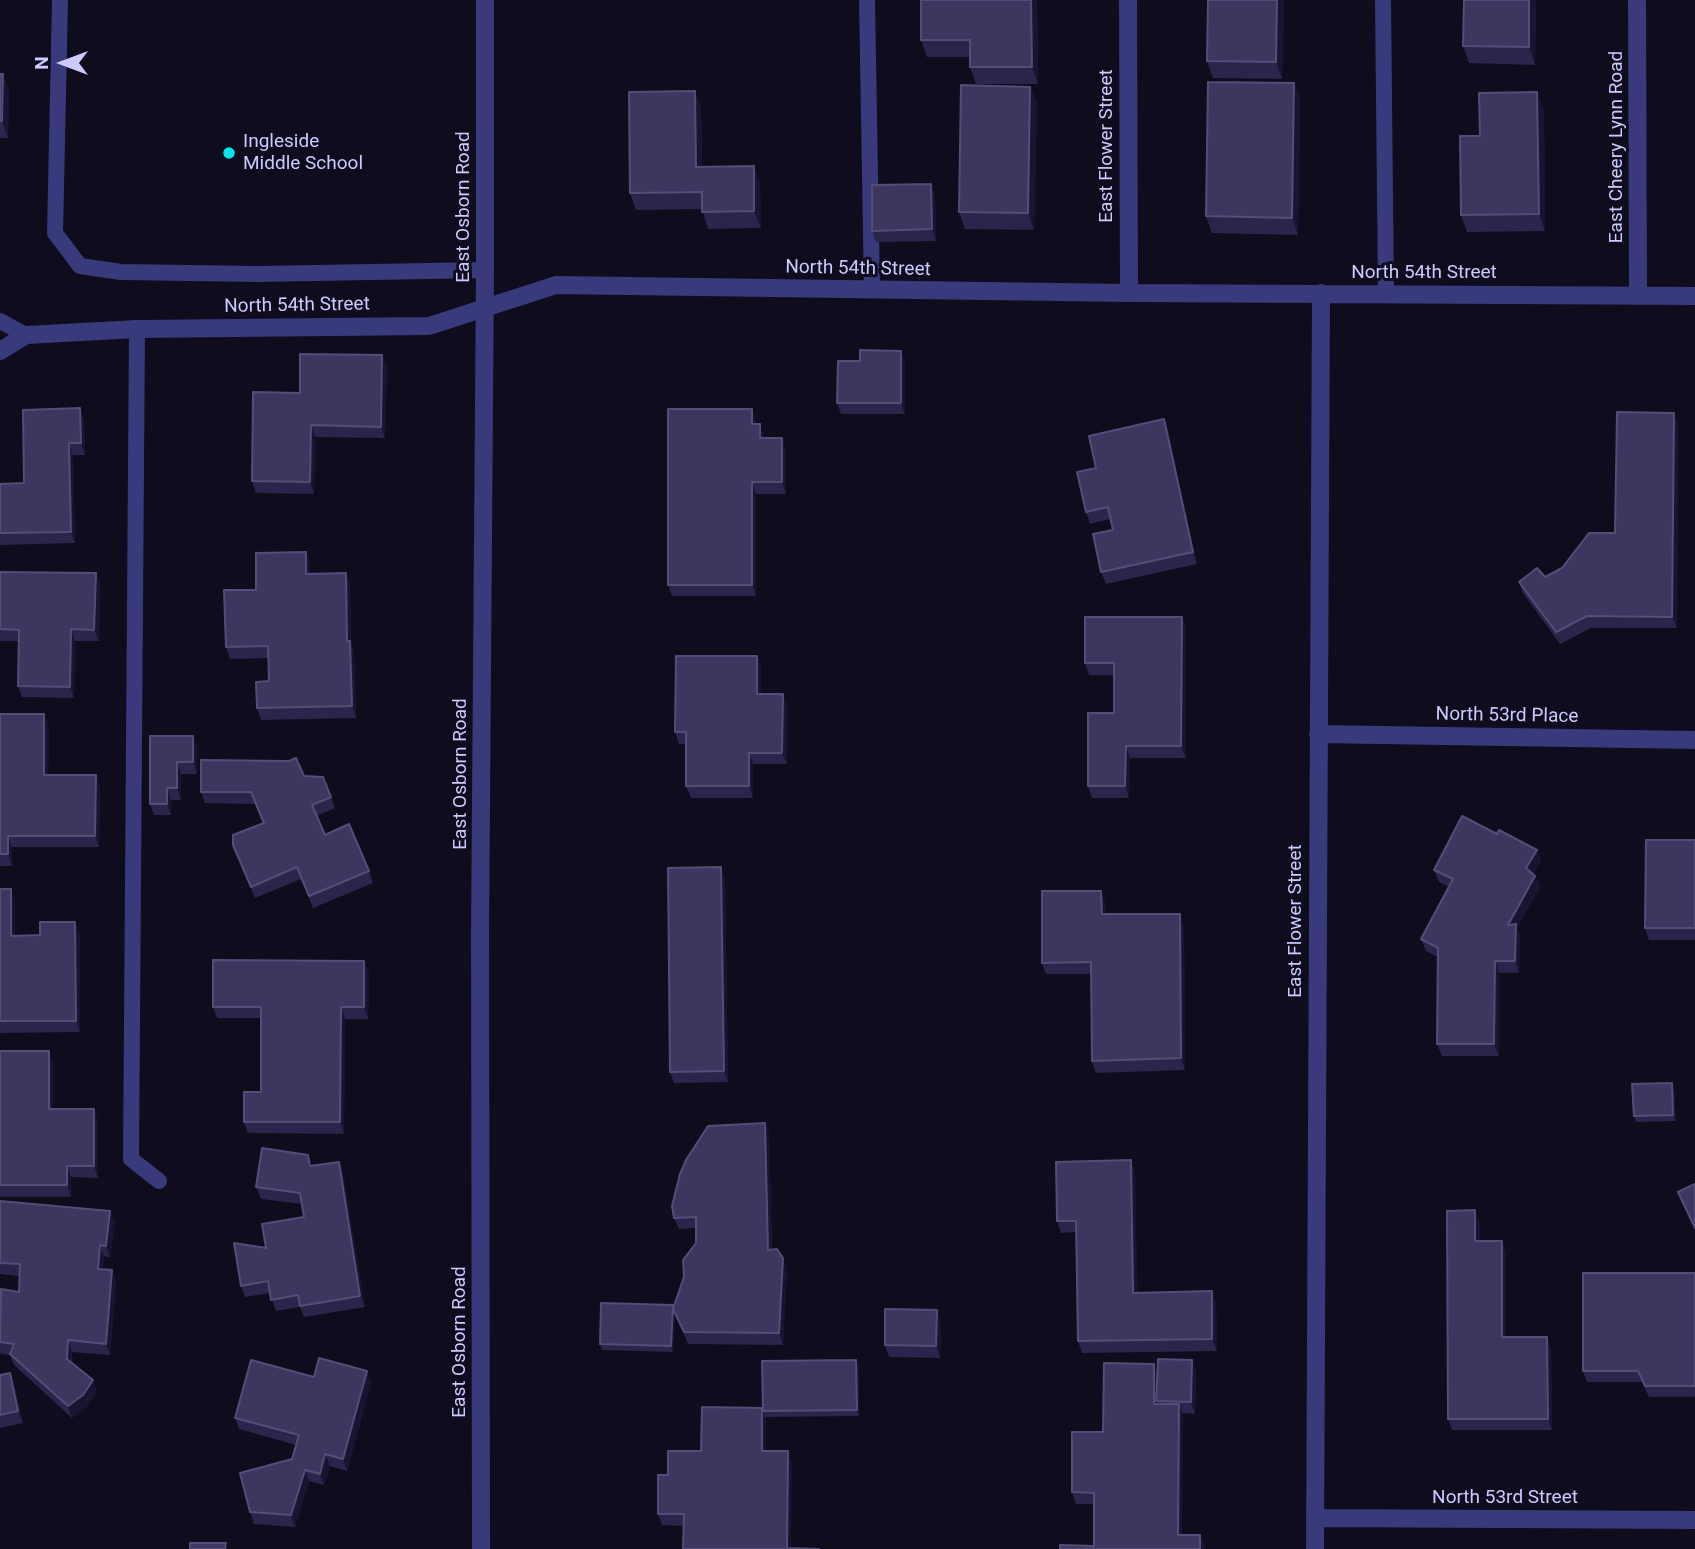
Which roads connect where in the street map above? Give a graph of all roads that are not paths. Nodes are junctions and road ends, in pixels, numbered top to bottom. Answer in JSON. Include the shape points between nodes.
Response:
{"nodes":[{"id":1,"x":60,"y":0,"type":"edge"},
{"id":2,"x":485,"y":0,"type":"edge"},
{"id":3,"x":867,"y":0,"type":"edge"},
{"id":4,"x":1128,"y":0,"type":"edge"},
{"id":5,"x":1383,"y":0,"type":"edge"},
{"id":6,"x":1637,"y":0,"type":"edge"},
{"id":7,"x":485,"y":270,"type":"junction"},
{"id":8,"x":872,"y":290,"type":"junction"},
{"id":9,"x":1129,"y":293,"type":"junction"},
{"id":10,"x":1321,"y":293,"type":"junction"},
{"id":11,"x":1386,"y":293,"type":"junction"},
{"id":12,"x":1638,"y":294,"type":"junction"},
{"id":13,"x":1695,"y":296,"type":"edge"},
{"id":14,"x":485,"y":307,"type":"junction"},
{"id":15,"x":0,"y":321,"type":"edge"},
{"id":16,"x":136,"y":329,"type":"junction"},
{"id":17,"x":26,"y":335,"type":"junction"},
{"id":18,"x":0,"y":351,"type":"edge"},
{"id":19,"x":1318,"y":734,"type":"junction"},
{"id":20,"x":1695,"y":740,"type":"edge"},
{"id":21,"x":159,"y":1181,"type":"dead end"},
{"id":22,"x":1315,"y":1518,"type":"junction"},
{"id":23,"x":1695,"y":1520,"type":"edge"},
{"id":24,"x":481,"y":1549,"type":"edge"},
{"id":25,"x":1315,"y":1549,"type":"edge"}],
"edges":[{"from":1,"to":7,"type":"lane","via":[[55,233],[80,266],[121,272],[258,274]]},
{"from":2,"to":7,"type":"street","name":"East Osborn Road"},
{"from":3,"to":8,"type":"lane"},
{"from":4,"to":9,"type":"street","name":"East Flower Street"},
{"from":5,"to":11,"type":"lane"},
{"from":6,"to":12,"type":"street","name":"East Cheery Lynn Road"},
{"from":7,"to":14,"type":"street","name":"East Osborn Road"},
{"from":8,"to":9,"type":"street","name":"North 54th Street"},
{"from":8,"to":14,"type":"street","name":"North 54th Street","via":[[556,285]]},
{"from":9,"to":10,"type":"street","name":"North 54th Street"},
{"from":10,"to":11,"type":"street","name":"North 54th Street"},
{"from":10,"to":19,"type":"street","name":"East Flower Street"},
{"from":11,"to":12,"type":"street","name":"North 54th Street"},
{"from":12,"to":13,"type":"street","name":"North 54th Street"},
{"from":14,"to":16,"type":"street","name":"North 54th Street","via":[[429,326]]},
{"from":14,"to":24,"type":"street","name":"East Osborn Road"},
{"from":15,"to":17,"type":"lane"},
{"from":16,"to":17,"type":"street","name":"North 54th Street"},
{"from":16,"to":21,"type":"lane","via":[[131,1159]]},
{"from":17,"to":18,"type":"street"},
{"from":19,"to":20,"type":"street","name":"North 53rd Place"},
{"from":19,"to":22,"type":"street","name":"East Flower Street"},
{"from":22,"to":23,"type":"street","name":"North 53rd Street"},
{"from":22,"to":25,"type":"street","name":"East Flower Street"}]}
